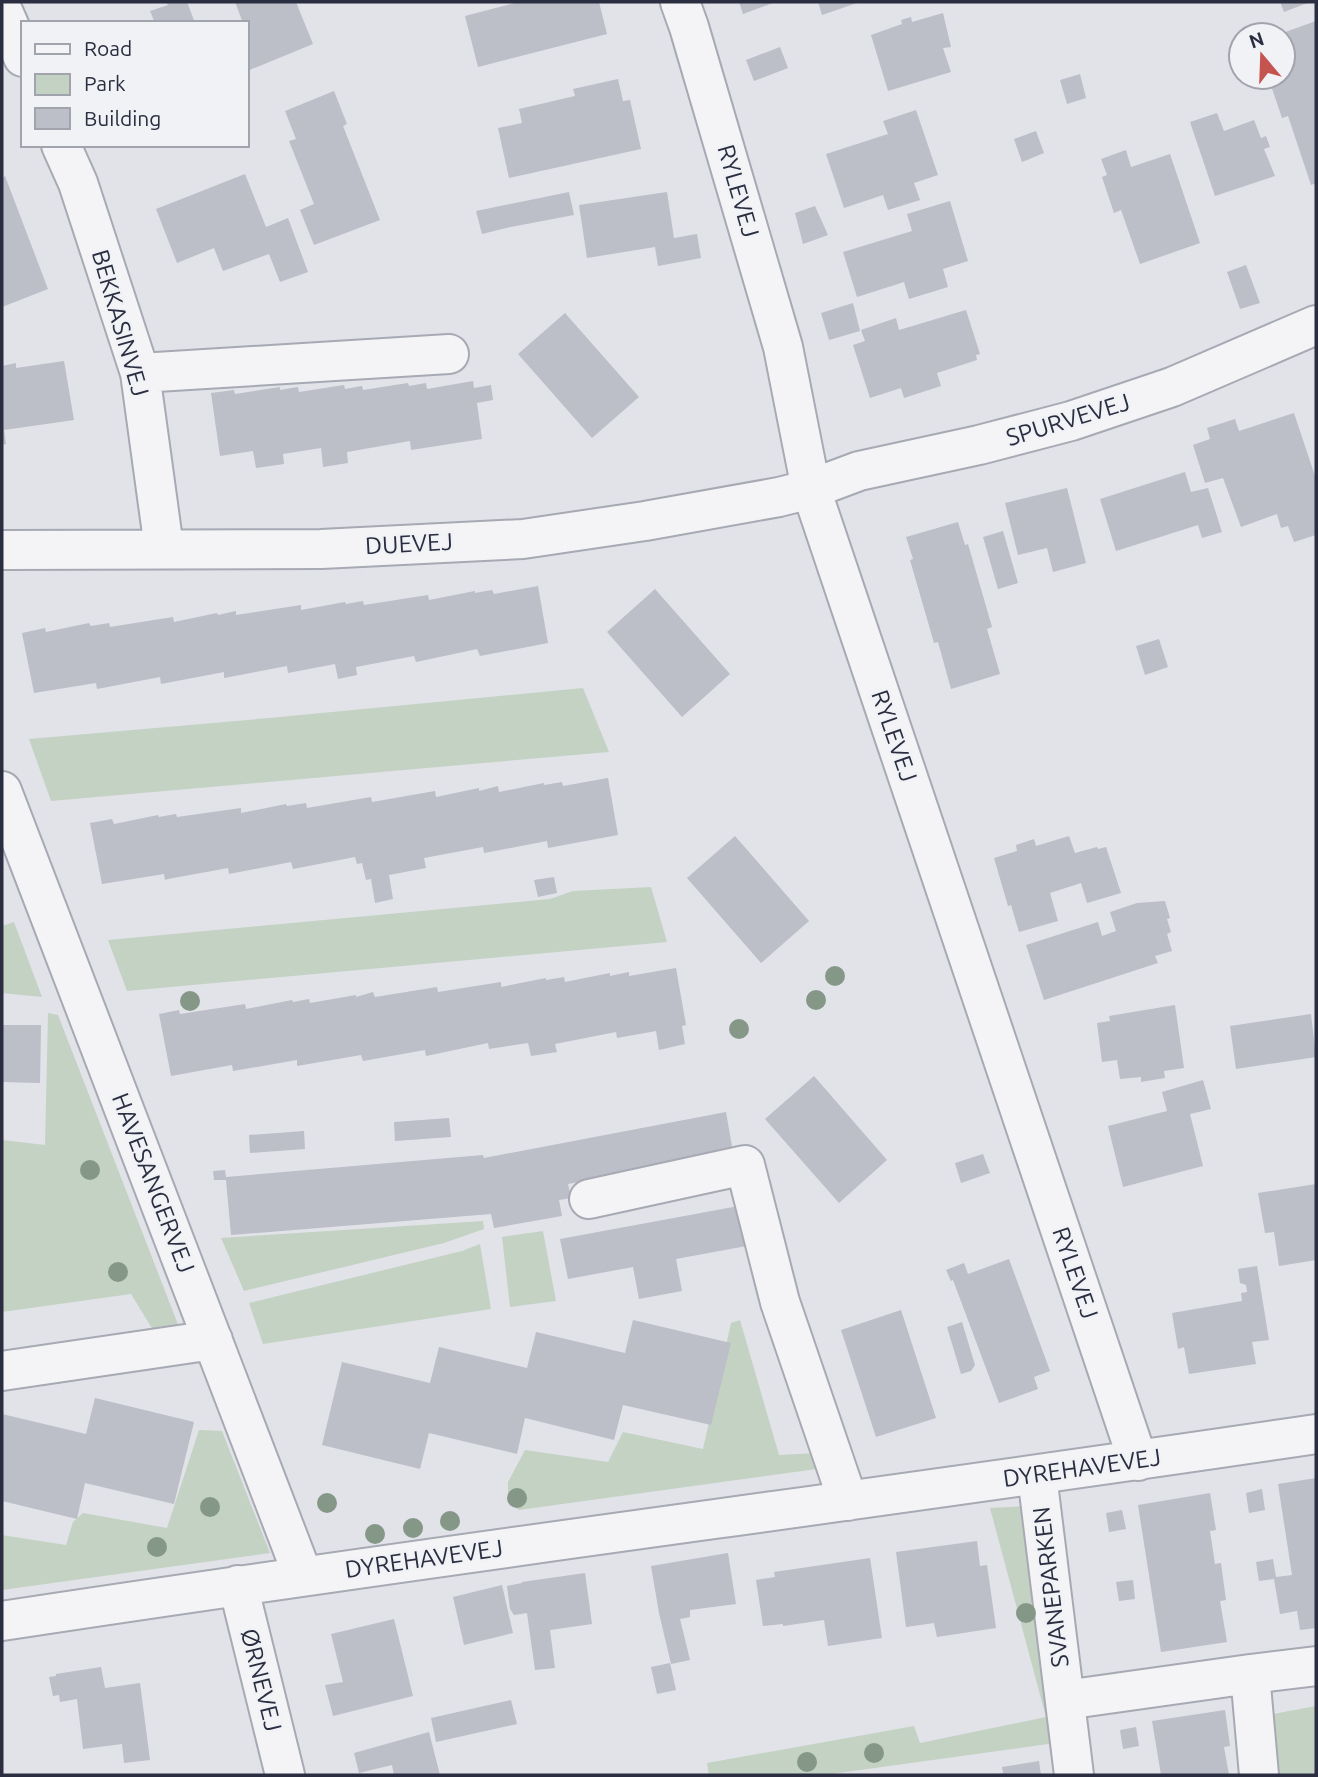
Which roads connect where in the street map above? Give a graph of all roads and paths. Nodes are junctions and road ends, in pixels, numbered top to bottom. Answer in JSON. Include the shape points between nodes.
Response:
{"nodes":[{"id":1,"x":680,"y":2,"type":"edge"},
{"id":2,"x":2,"y":9,"type":"edge"},
{"id":3,"x":21,"y":52,"type":"edge"},
{"id":4,"x":62,"y":147,"type":"edge"},
{"id":5,"x":1316,"y":325,"type":"edge"},
{"id":6,"x":449,"y":354,"type":"dead end"},
{"id":7,"x":140,"y":373,"type":"junction"},
{"id":8,"x":811,"y":489,"type":"junction"},
{"id":9,"x":164,"y":548,"type":"junction"},
{"id":10,"x":2,"y":550,"type":"edge"},
{"id":11,"x":2,"y":791,"type":"edge"},
{"id":12,"x":589,"y":1199,"type":"dead end"},
{"id":13,"x":213,"y":1340,"type":"junction"},
{"id":14,"x":2,"y":1371,"type":"edge"},
{"id":15,"x":1316,"y":1434,"type":"edge"},
{"id":16,"x":1138,"y":1461,"type":"junction"},
{"id":17,"x":1037,"y":1475,"type":"junction"},
{"id":18,"x":848,"y":1501,"type":"junction"},
{"id":19,"x":303,"y":1576,"type":"junction"},
{"id":20,"x":238,"y":1585,"type":"junction"},
{"id":21,"x":2,"y":1621,"type":"edge"},
{"id":22,"x":1316,"y":1666,"type":"edge"},
{"id":23,"x":1250,"y":1674,"type":"junction"},
{"id":24,"x":1065,"y":1700,"type":"junction"},
{"id":25,"x":285,"y":1775,"type":"edge"},
{"id":26,"x":1074,"y":1775,"type":"edge"},
{"id":27,"x":1259,"y":1775,"type":"edge"}],
"edges":[{"from":1,"to":8,"type":"street","name":"RYLEVEJ","via":[[783,346]]},
{"from":2,"to":3,"type":"street"},
{"from":4,"to":7,"type":"street","name":"BEKKASINVEJ"},
{"from":5,"to":8,"type":"street","name":"SPURVEVEJ","via":[[1172,387],[1071,421],[859,471]]},
{"from":6,"to":7,"type":"street"},
{"from":7,"to":9,"type":"street","name":"BEKKASINVEJ"},
{"from":8,"to":9,"type":"street","name":"DUEVEJ","via":[[523,539],[321,549]]},
{"from":8,"to":16,"type":"street","name":"RYLEVEJ"},
{"from":9,"to":10,"type":"street","name":"DUEVEJ"},
{"from":11,"to":13,"type":"street","name":"HAVESANGERVEJ"},
{"from":12,"to":18,"type":"street","via":[[745,1166],[780,1302]]},
{"from":13,"to":14,"type":"street"},
{"from":13,"to":19,"type":"street","name":"HAVESANGERVEJ"},
{"from":15,"to":16,"type":"street","name":"DYREHAVEVEJ"},
{"from":16,"to":17,"type":"street","name":"DYREHAVEVEJ"},
{"from":17,"to":18,"type":"street","name":"DYREHAVEVEJ"},
{"from":17,"to":24,"type":"street","name":"SVANEPARKEN"},
{"from":18,"to":19,"type":"street","name":"DYREHAVEVEJ"},
{"from":19,"to":20,"type":"street","name":"DYREHAVEVEJ"},
{"from":20,"to":21,"type":"street","name":"DYREHAVEVEJ"},
{"from":20,"to":25,"type":"street","name":"ØRNEVEJ"},
{"from":22,"to":23,"type":"street","name":"SVANEPARKEN"},
{"from":23,"to":24,"type":"street","name":"SVANEPARKEN"},
{"from":23,"to":27,"type":"street"},
{"from":24,"to":26,"type":"street","name":"SVANEPARKEN"}]}
